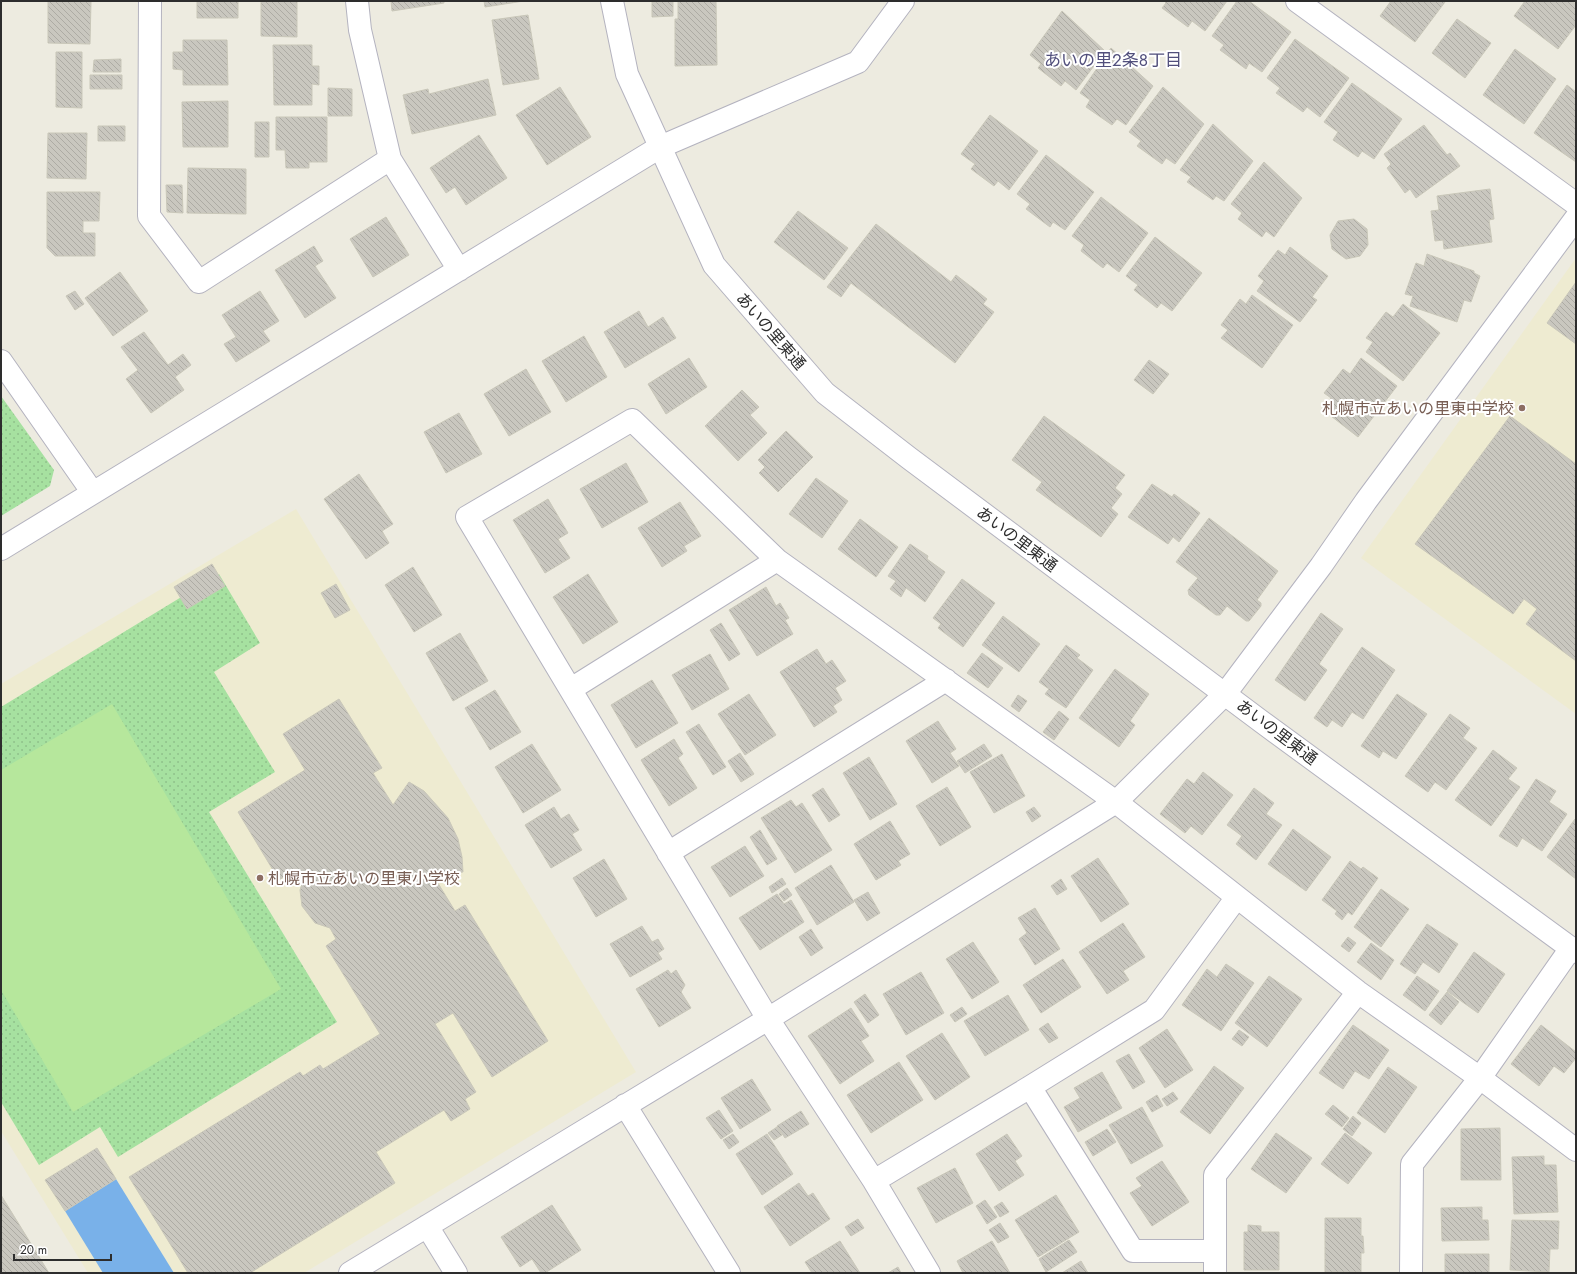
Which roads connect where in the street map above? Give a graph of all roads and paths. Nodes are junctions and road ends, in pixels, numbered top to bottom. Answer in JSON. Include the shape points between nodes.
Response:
{"nodes":[{"id":1,"x":150,"y":1,"type":"edge"},
{"id":2,"x":357,"y":1,"type":"edge"},
{"id":3,"x":612,"y":1,"type":"edge"},
{"id":4,"x":903,"y":1,"type":"edge"},
{"id":5,"x":1297,"y":1,"type":"edge"},
{"id":6,"x":660,"y":147,"type":"junction"},
{"id":7,"x":390,"y":159,"type":"junction"},
{"id":8,"x":1576,"y":204,"type":"edge"},
{"id":9,"x":1576,"y":218,"type":"edge"},
{"id":10,"x":460,"y":270,"type":"junction"},
{"id":11,"x":1,"y":361,"type":"edge"},
{"id":12,"x":93,"y":493,"type":"junction"},
{"id":13,"x":1,"y":549,"type":"edge"},
{"id":14,"x":777,"y":560,"type":"junction"},
{"id":15,"x":946,"y":680,"type":"junction"},
{"id":16,"x":571,"y":689,"type":"junction"},
{"id":17,"x":1225,"y":694,"type":"junction"},
{"id":18,"x":1116,"y":802,"type":"junction"},
{"id":19,"x":668,"y":853,"type":"junction"},
{"id":20,"x":1237,"y":898,"type":"junction"},
{"id":21,"x":1574,"y":950,"type":"edge"},
{"id":22,"x":1358,"y":992,"type":"junction"},
{"id":23,"x":768,"y":1019,"type":"junction"},
{"id":24,"x":1480,"y":1078,"type":"junction"},
{"id":25,"x":1030,"y":1087,"type":"junction"},
{"id":26,"x":625,"y":1105,"type":"junction"},
{"id":27,"x":1576,"y":1150,"type":"edge"},
{"id":28,"x":874,"y":1181,"type":"junction"},
{"id":29,"x":427,"y":1226,"type":"junction"},
{"id":30,"x":1215,"y":1251,"type":"junction"},
{"id":31,"x":350,"y":1273,"type":"edge"},
{"id":32,"x":456,"y":1273,"type":"edge"},
{"id":33,"x":729,"y":1273,"type":"edge"},
{"id":34,"x":929,"y":1273,"type":"edge"},
{"id":35,"x":1215,"y":1273,"type":"edge"},
{"id":36,"x":1411,"y":1273,"type":"edge"}],
"edges":[{"from":1,"to":7,"type":"street","via":[[148,216],[199,282]]},
{"from":2,"to":7,"type":"street","via":[[360,30]]},
{"from":3,"to":6,"type":"street","name":"あいの里東通","via":[[627,74]]},
{"from":4,"to":6,"type":"street","via":[[858,62]]},
{"from":5,"to":8,"type":"street"},
{"from":6,"to":10,"type":"street"},
{"from":6,"to":17,"type":"street","name":"あいの里東通","via":[[714,265],[825,393]]},
{"from":7,"to":10,"type":"street"},
{"from":9,"to":17,"type":"street"},
{"from":10,"to":12,"type":"street"},
{"from":11,"to":12,"type":"street"},
{"from":12,"to":13,"type":"street"},
{"from":14,"to":15,"type":"street"},
{"from":14,"to":16,"type":"street"},
{"from":14,"to":16,"type":"street","via":[[632,420],[467,517]]},
{"from":15,"to":18,"type":"street"},
{"from":15,"to":19,"type":"street"},
{"from":16,"to":19,"type":"street"},
{"from":17,"to":18,"type":"street"},
{"from":17,"to":21,"type":"street","name":"あいの里東通"},
{"from":18,"to":20,"type":"street"},
{"from":18,"to":23,"type":"street"},
{"from":19,"to":23,"type":"street"},
{"from":20,"to":22,"type":"street"},
{"from":20,"to":25,"type":"street","via":[[1154,1010]]},
{"from":21,"to":24,"type":"street"},
{"from":22,"to":24,"type":"street"},
{"from":22,"to":30,"type":"street","via":[[1215,1175]]},
{"from":23,"to":26,"type":"street"},
{"from":23,"to":28,"type":"street"},
{"from":24,"to":27,"type":"street"},
{"from":24,"to":36,"type":"street","via":[[1412,1164]]},
{"from":25,"to":28,"type":"street"},
{"from":25,"to":30,"type":"street","via":[[1133,1251]]},
{"from":26,"to":29,"type":"street"},
{"from":26,"to":33,"type":"street"},
{"from":28,"to":34,"type":"street"},
{"from":29,"to":31,"type":"street"},
{"from":29,"to":32,"type":"street"},
{"from":30,"to":35,"type":"street"}]}
